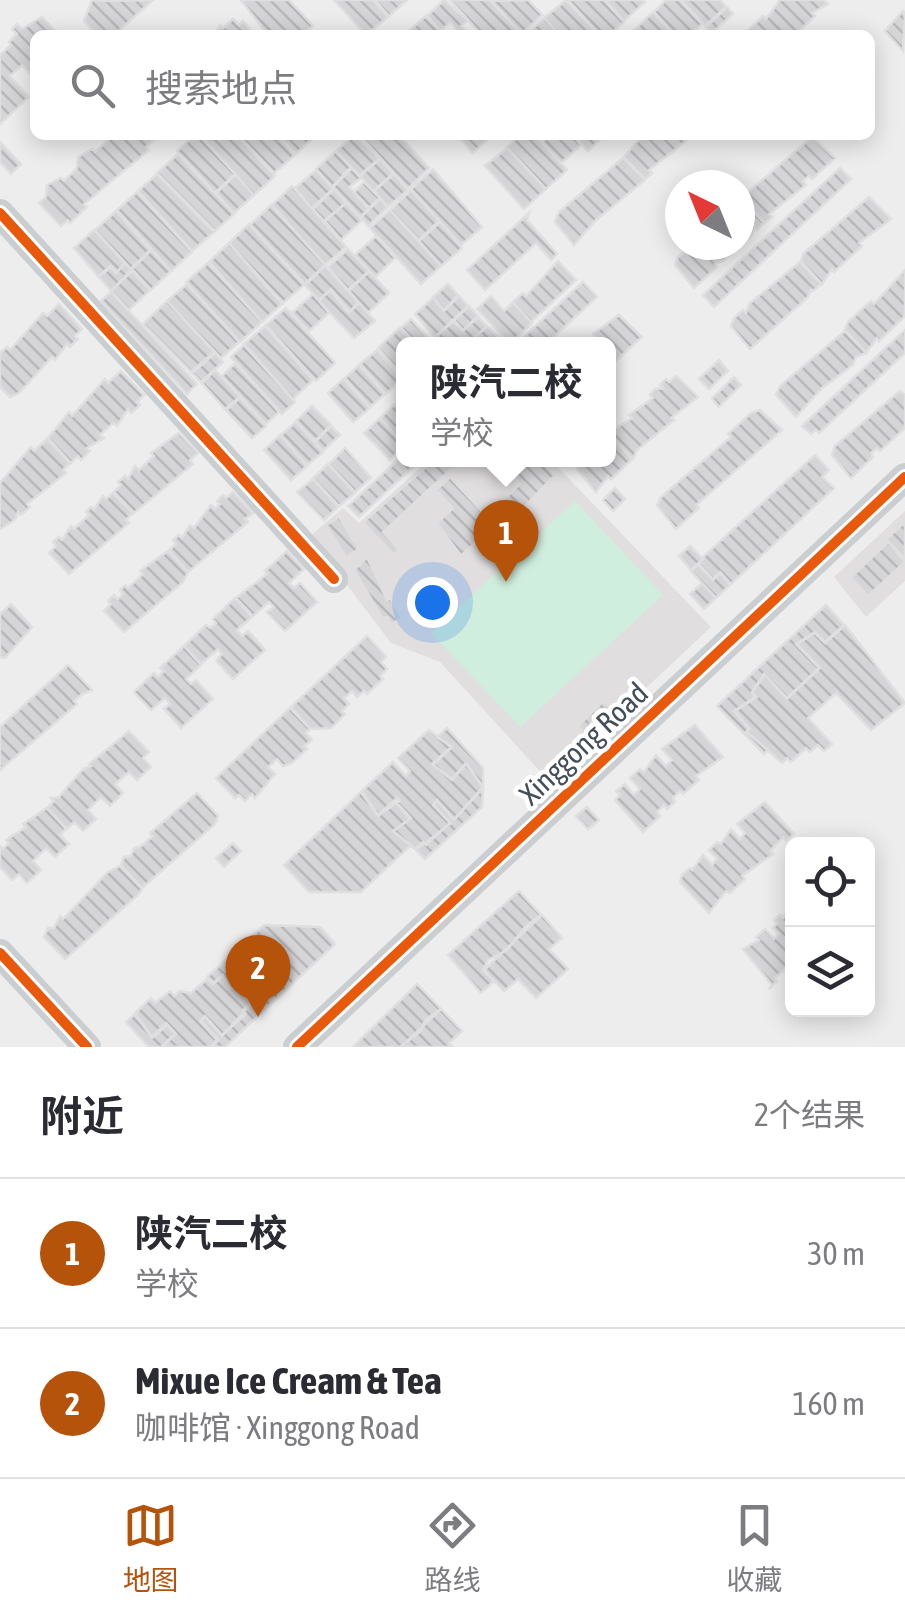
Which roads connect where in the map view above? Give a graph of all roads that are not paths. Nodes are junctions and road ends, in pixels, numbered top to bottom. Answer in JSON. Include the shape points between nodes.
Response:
{"nodes":[{"id":1,"x":0,"y":213,"type":"edge"},
{"id":2,"x":905,"y":476,"type":"edge"},
{"id":3,"x":334,"y":578,"type":"dead end"},
{"id":4,"x":0,"y":953,"type":"edge"},
{"id":5,"x":87,"y":1047,"type":"edge"},
{"id":6,"x":297,"y":1047,"type":"edge"}],
"edges":[{"from":1,"to":3,"type":"street"},
{"from":2,"to":6,"type":"street","name":"Xinggong Road"},
{"from":4,"to":5,"type":"street"}]}
